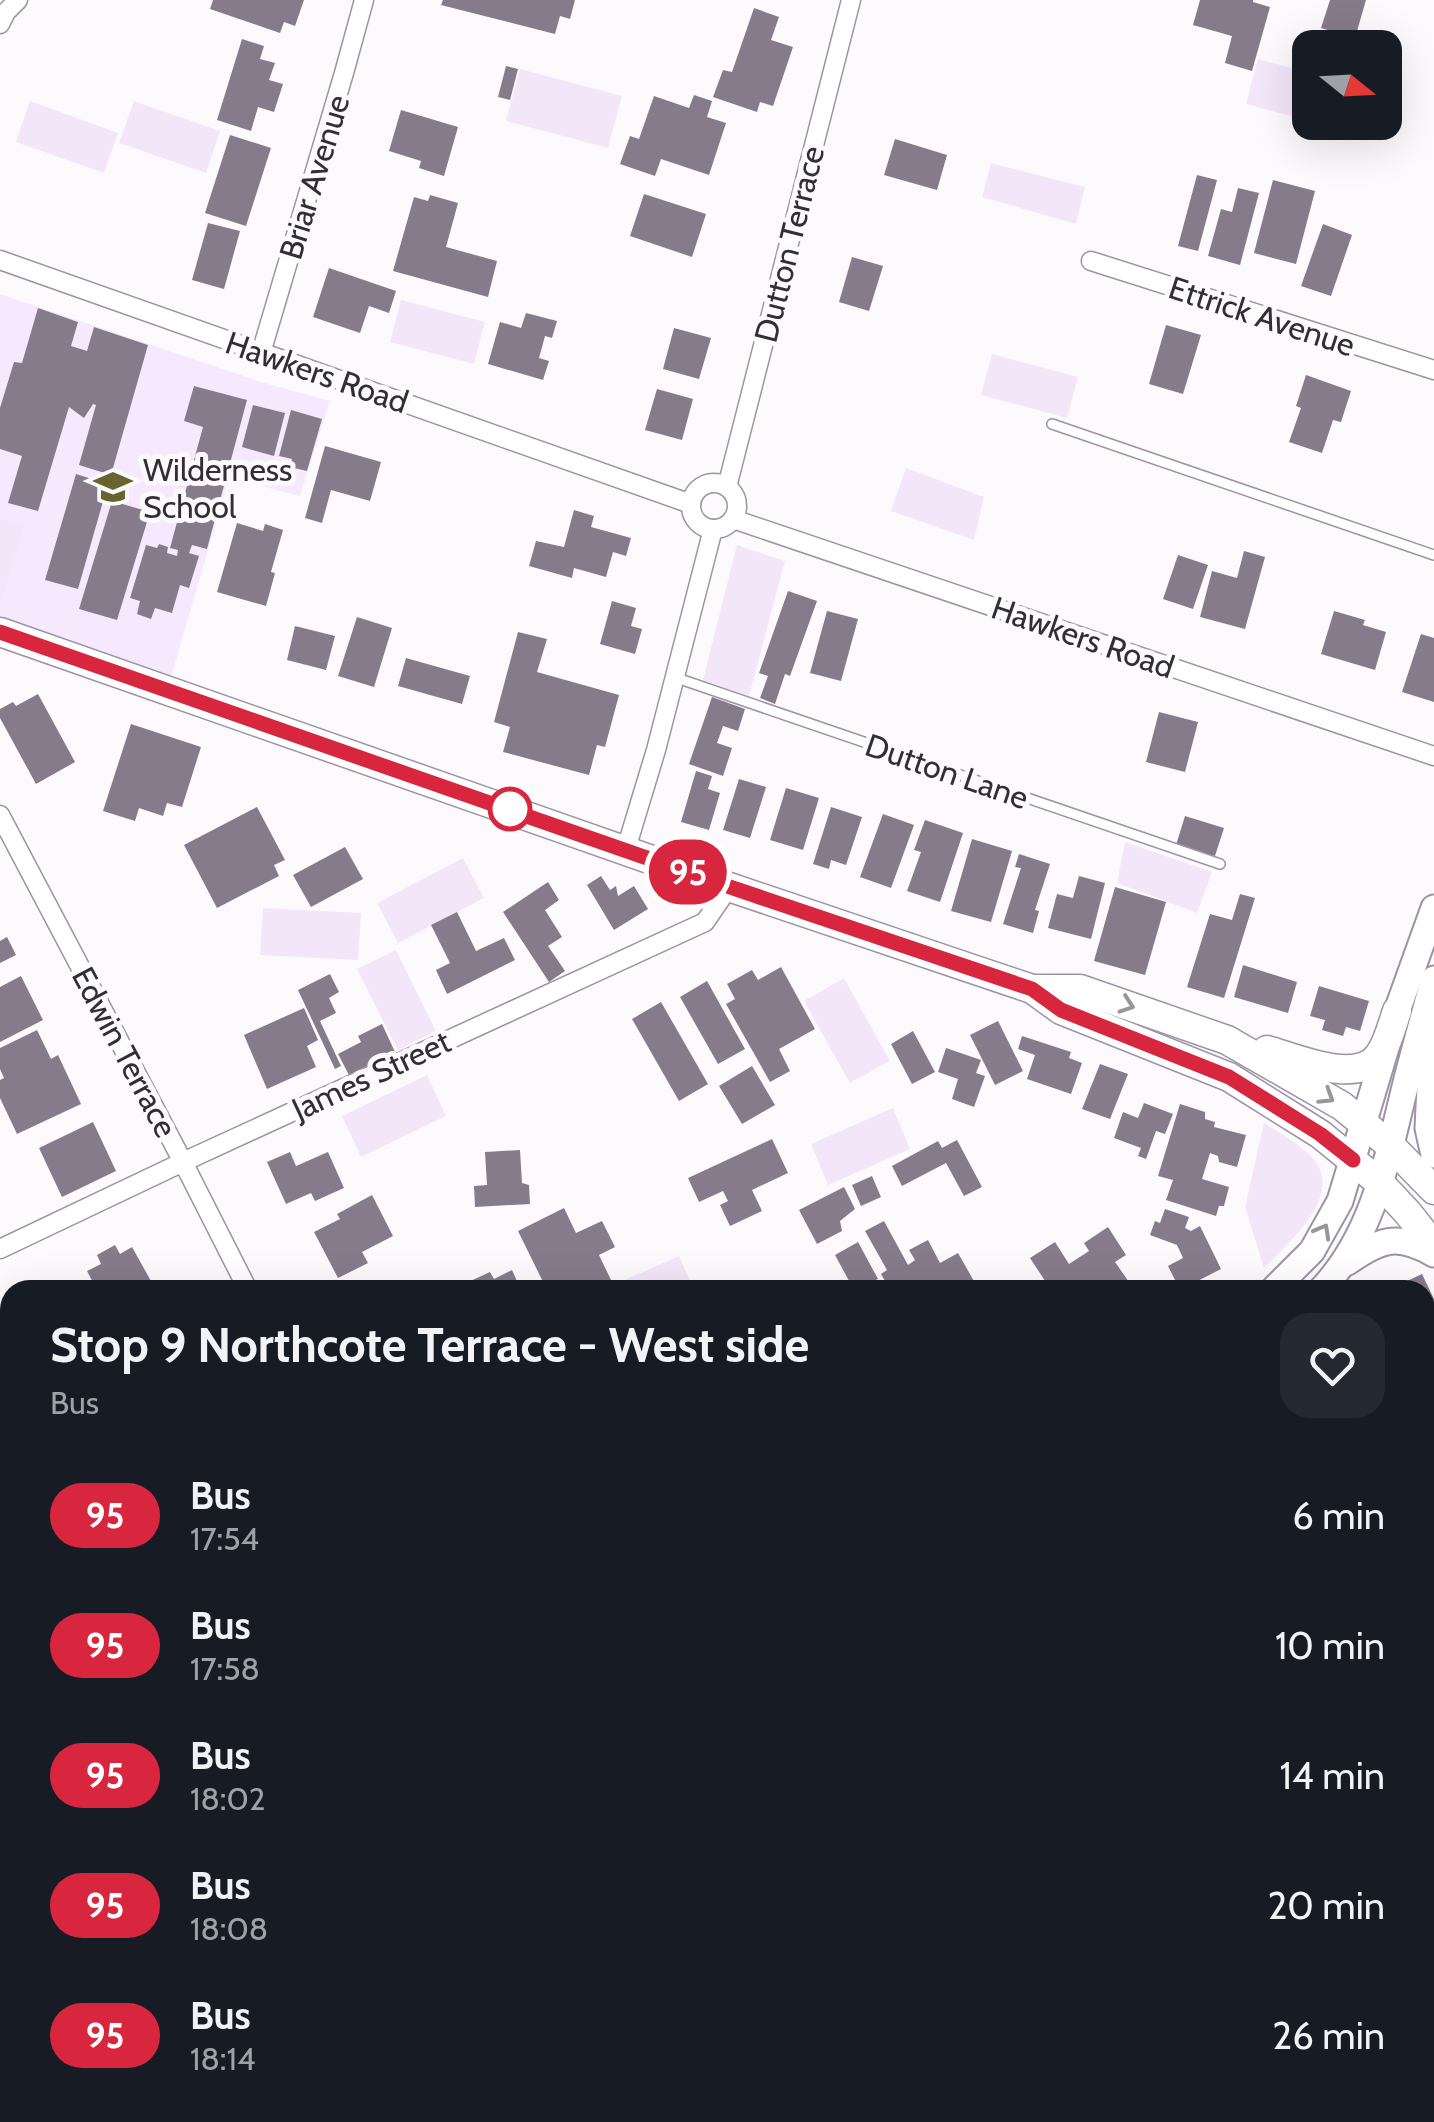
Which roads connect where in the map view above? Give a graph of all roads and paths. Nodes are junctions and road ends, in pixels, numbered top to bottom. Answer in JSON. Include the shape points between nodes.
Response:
{"nodes":[{"id":1,"x":18,"y":0,"type":"edge"},
{"id":2,"x":364,"y":0,"type":"edge"},
{"id":3,"x":851,"y":0,"type":"edge"},
{"id":4,"x":0,"y":24,"type":"edge"},
{"id":5,"x":0,"y":260,"type":"edge"},
{"id":6,"x":1091,"y":261,"type":"dead end"},
{"id":7,"x":261,"y":353,"type":"junction"},
{"id":8,"x":1434,"y":370,"type":"edge"},
{"id":9,"x":1052,"y":424,"type":"dead end"},
{"id":10,"x":726,"y":488,"type":"junction"},
{"id":11,"x":691,"y":504,"type":"junction"},
{"id":12,"x":733,"y":519,"type":"junction"},
{"id":13,"x":713,"y":529,"type":"junction"},
{"id":14,"x":1434,"y":554,"type":"edge"},
{"id":15,"x":0,"y":632,"type":"edge"},
{"id":16,"x":674,"y":678,"type":"junction"},
{"id":17,"x":1434,"y":756,"type":"edge"},
{"id":18,"x":0,"y":815,"type":"edge"},
{"id":19,"x":626,"y":850,"type":"junction"},
{"id":20,"x":1220,"y":864,"type":"dead end"},
{"id":21,"x":730,"y":887,"type":"junction"},
{"id":22,"x":1434,"y":908,"type":"edge"},
{"id":23,"x":1434,"y":979,"type":"edge"},
{"id":24,"x":1032,"y":989,"type":"junction"},
{"id":25,"x":1434,"y":994,"type":"edge"},
{"id":26,"x":1397,"y":1011,"type":"junction"},
{"id":27,"x":1227,"y":1040,"type":"junction"},
{"id":28,"x":1364,"y":1124,"type":"junction"},
{"id":29,"x":1391,"y":1146,"type":"junction"},
{"id":30,"x":1434,"y":1155,"type":"edge"},
{"id":31,"x":1353,"y":1160,"type":"junction"},
{"id":32,"x":183,"y":1162,"type":"junction"},
{"id":33,"x":1379,"y":1182,"type":"junction"},
{"id":34,"x":1434,"y":1190,"type":"edge"},
{"id":35,"x":1434,"y":1246,"type":"edge"},
{"id":36,"x":0,"y":1249,"type":"edge"},
{"id":37,"x":1434,"y":1254,"type":"edge"},
{"id":38,"x":1342,"y":1266,"type":"junction"},
{"id":39,"x":243,"y":1280,"type":"edge"},
{"id":40,"x":1284,"y":1280,"type":"edge"},
{"id":41,"x":1330,"y":1280,"type":"edge"}],
"edges":[{"from":1,"to":4,"type":"street"},
{"from":2,"to":7,"type":"street","name":"Briar Avenue"},
{"from":3,"to":10,"type":"street","name":"Dutton Terrace"},
{"from":5,"to":7,"type":"street","name":"Hawkers Road"},
{"from":6,"to":8,"type":"street","name":"Ettrick Avenue"},
{"from":7,"to":11,"type":"street","name":"Hawkers Road"},
{"from":9,"to":14,"type":"lane"},
{"from":10,"to":11,"type":"street","via":[[704,486]]},
{"from":10,"to":12,"type":"street","via":[[737,506]]},
{"from":11,"to":13,"type":"street","via":[[699,524]]},
{"from":12,"to":13,"type":"street"},
{"from":12,"to":17,"type":"street","name":"Hawkers Road"},
{"from":13,"to":16,"type":"street"},
{"from":15,"to":19,"type":"highway"},
{"from":16,"to":19,"type":"street"},
{"from":16,"to":20,"type":"lane","name":"Dutton Lane"},
{"from":18,"to":32,"type":"street","name":"Edwin Terrace"},
{"from":19,"to":21,"type":"highway"},
{"from":21,"to":24,"type":"highway"},
{"from":21,"to":32,"type":"street","name":"James Street","via":[[705,922]]},
{"from":22,"to":26,"type":"main road"},
{"from":23,"to":29,"type":"main road"},
{"from":24,"to":27,"type":"highway","one_way":true,"via":[[1080,988]]},
{"from":24,"to":31,"type":"highway","via":[[1061,1010],[1229,1077]]},
{"from":25,"to":30,"type":"main road","via":[[1428,1128]]},
{"from":26,"to":27,"type":"highway","via":[[1380,1054],[1354,1070]]},
{"from":26,"to":28,"type":"main road"},
{"from":27,"to":28,"type":"highway","one_way":true},
{"from":28,"to":29,"type":"highway"},
{"from":28,"to":31,"type":"main road"},
{"from":29,"to":33,"type":"main road"},
{"from":29,"to":34,"type":"highway"},
{"from":31,"to":33,"type":"highway"},
{"from":40,"to":31,"type":"main road","one_way":true,"via":[[1320,1238]]},
{"from":32,"to":36,"type":"street","name":"James Street"},
{"from":32,"to":39,"type":"street","name":"Edwin Terrace"},
{"from":33,"to":35,"type":"highway"},
{"from":33,"to":38,"type":"main road"},
{"from":37,"to":38,"type":"main road","via":[[1392,1239]]},
{"from":38,"to":41,"type":"main road"}]}
